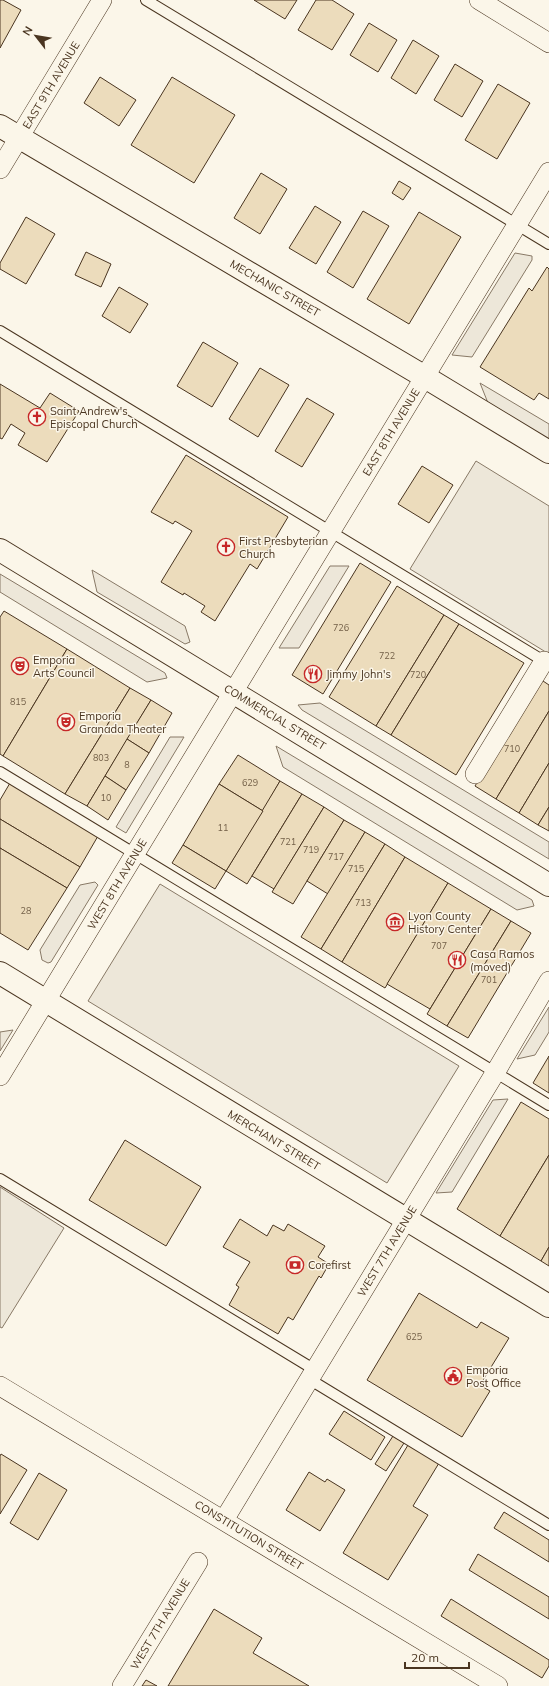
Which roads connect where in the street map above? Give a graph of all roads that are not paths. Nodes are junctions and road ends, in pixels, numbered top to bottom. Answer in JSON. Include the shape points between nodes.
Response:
{"nodes":[{"id":1,"x":102,"y":0,"type":"edge"},
{"id":2,"x":146,"y":0,"type":"edge"},
{"id":3,"x":479,"y":0,"type":"edge"},
{"id":4,"x":549,"y":43,"type":"edge"},
{"id":5,"x":0,"y":126,"type":"edge"},
{"id":6,"x":19,"y":138,"type":"junction"},
{"id":7,"x":0,"y":169,"type":"edge"},
{"id":8,"x":549,"y":172,"type":"edge"},
{"id":9,"x":517,"y":225,"type":"junction"},
{"id":10,"x":549,"y":244,"type":"edge"},
{"id":11,"x":0,"y":331,"type":"edge"},
{"id":12,"x":425,"y":376,"type":"junction"},
{"id":13,"x":549,"y":452,"type":"edge"},
{"id":14,"x":331,"y":532,"type":"junction"},
{"id":15,"x":0,"y":550,"type":"edge"},
{"id":16,"x":546,"y":663,"type":"edge"},
{"id":17,"x":234,"y":692,"type":"junction"},
{"id":18,"x":0,"y":772,"type":"edge"},
{"id":19,"x":475,"y":774,"type":"dead end"},
{"id":20,"x":134,"y":854,"type":"junction"},
{"id":21,"x":548,"y":886,"type":"edge"},
{"id":22,"x":0,"y":973,"type":"edge"},
{"id":23,"x":549,"y":981,"type":"edge"},
{"id":24,"x":45,"y":1001,"type":"junction"},
{"id":25,"x":496,"y":1073,"type":"junction"},
{"id":26,"x":0,"y":1076,"type":"edge"},
{"id":27,"x":549,"y":1105,"type":"edge"},
{"id":28,"x":0,"y":1179,"type":"edge"},
{"id":29,"x":406,"y":1220,"type":"junction"},
{"id":30,"x":549,"y":1306,"type":"edge"},
{"id":31,"x":312,"y":1375,"type":"junction"},
{"id":32,"x":0,"y":1386,"type":"edge"},
{"id":33,"x":224,"y":1520,"type":"junction"},
{"id":34,"x":549,"y":1525,"type":"edge"},
{"id":35,"x":198,"y":1562,"type":"dead end"},
{"id":36,"x":122,"y":1686,"type":"edge"},
{"id":37,"x":498,"y":1686,"type":"edge"}],
"edges":[{"from":1,"to":6,"type":"street","name":"EAST 9TH AVENUE"},
{"from":2,"to":9,"type":"lane"},
{"from":3,"to":4,"type":"street"},
{"from":5,"to":6,"type":"street","name":"MECHANIC STREET"},
{"from":6,"to":7,"type":"street","name":"EAST 9TH AVENUE"},
{"from":6,"to":12,"type":"street","name":"MECHANIC STREET"},
{"from":8,"to":9,"type":"street","name":"EAST 8TH AVENUE"},
{"from":9,"to":10,"type":"lane"},
{"from":9,"to":12,"type":"street","name":"EAST 8TH AVENUE"},
{"from":11,"to":14,"type":"lane"},
{"from":12,"to":13,"type":"street","name":"MECHANIC STREET"},
{"from":12,"to":14,"type":"street","name":"EAST 8TH AVENUE"},
{"from":14,"to":16,"type":"lane"},
{"from":14,"to":17,"type":"street","name":"EAST 8TH AVENUE"},
{"from":15,"to":17,"type":"street","name":"COMMERCIAL STREET"},
{"from":16,"to":19,"type":"street"},
{"from":17,"to":20,"type":"street","name":"WEST 8TH AVENUE"},
{"from":17,"to":21,"type":"street","name":"COMMERCIAL STREET"},
{"from":18,"to":20,"type":"lane"},
{"from":20,"to":24,"type":"street","name":"WEST 8TH AVENUE"},
{"from":20,"to":25,"type":"lane"},
{"from":22,"to":24,"type":"street","name":"MERCHANT STREET"},
{"from":23,"to":25,"type":"street","name":"WEST 7TH AVENUE"},
{"from":24,"to":26,"type":"street","name":"WEST 8TH AVENUE"},
{"from":24,"to":29,"type":"street","name":"MERCHANT STREET"},
{"from":25,"to":27,"type":"lane"},
{"from":25,"to":29,"type":"street","name":"WEST 7TH AVENUE"},
{"from":28,"to":31,"type":"lane"},
{"from":29,"to":30,"type":"street","name":"MERCHANT STREET"},
{"from":29,"to":31,"type":"street","name":"WEST 7TH AVENUE"},
{"from":31,"to":33,"type":"street","name":"WEST 7TH AVENUE"},
{"from":31,"to":34,"type":"lane"},
{"from":32,"to":33,"type":"street","name":"CONSTITUTION STREET"},
{"from":33,"to":37,"type":"street","name":"CONSTITUTION STREET"},
{"from":35,"to":36,"type":"street","name":"WEST 7TH AVENUE"}]}
